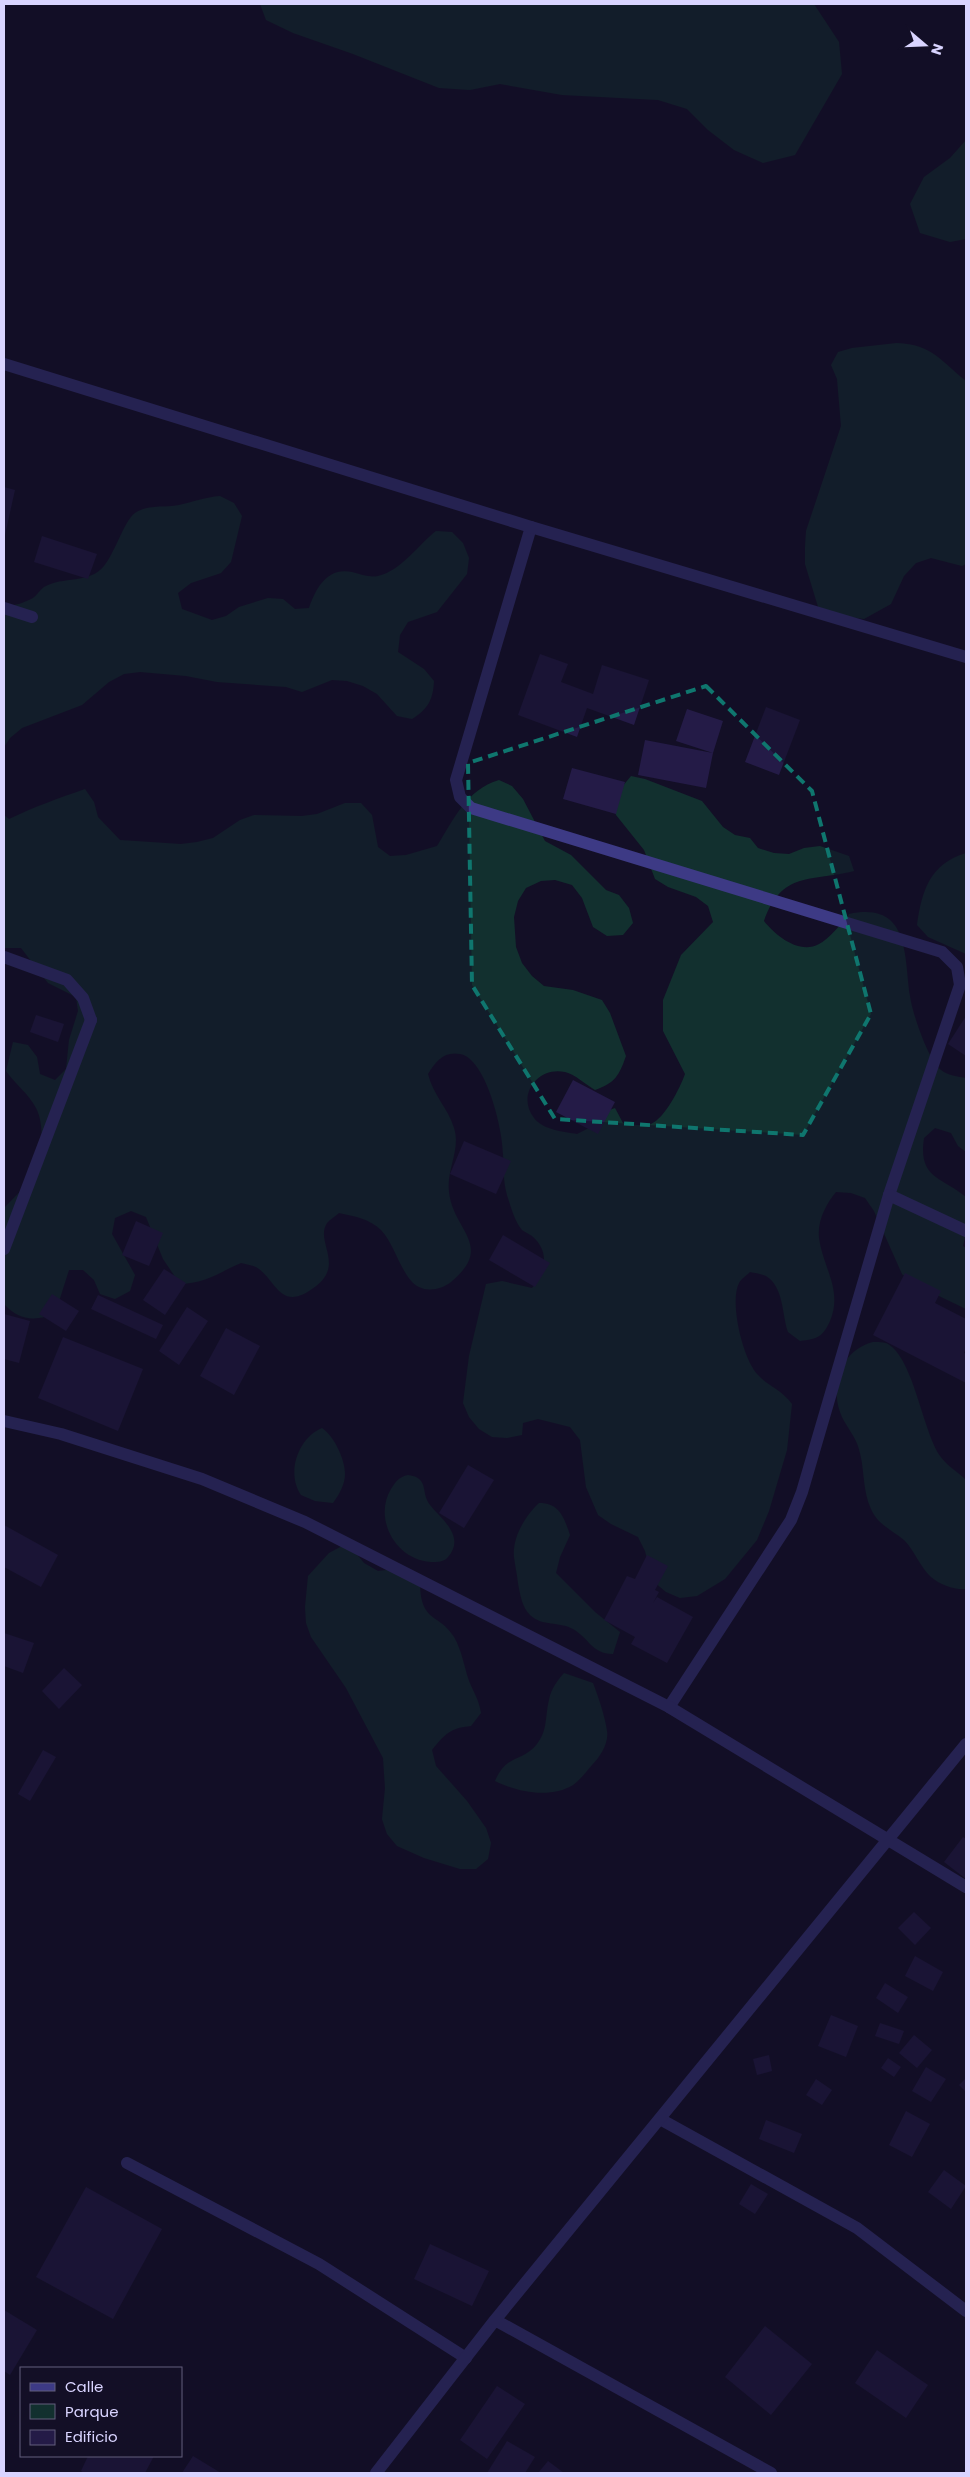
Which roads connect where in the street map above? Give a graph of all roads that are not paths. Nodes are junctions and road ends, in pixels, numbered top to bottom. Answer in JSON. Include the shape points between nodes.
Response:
{"nodes":[{"id":1,"x":4,"y":364,"type":"edge"},
{"id":2,"x":531,"y":527,"type":"junction"},
{"id":3,"x":4,"y":608,"type":"edge"},
{"id":4,"x":32,"y":617,"type":"dead end"},
{"id":5,"x":966,"y":657,"type":"edge"},
{"id":6,"x":4,"y":957,"type":"edge"},
{"id":7,"x":889,"y":1195,"type":"junction"},
{"id":8,"x":966,"y":1231,"type":"edge"},
{"id":9,"x":4,"y":1249,"type":"edge"},
{"id":10,"x":4,"y":1421,"type":"edge"},
{"id":11,"x":669,"y":1707,"type":"junction"},
{"id":12,"x":966,"y":1744,"type":"edge"},
{"id":13,"x":888,"y":1839,"type":"junction"},
{"id":14,"x":966,"y":1887,"type":"edge"},
{"id":15,"x":660,"y":2119,"type":"junction"},
{"id":16,"x":128,"y":2162,"type":"dead end"},
{"id":17,"x":966,"y":2311,"type":"edge"},
{"id":18,"x":495,"y":2320,"type":"junction"},
{"id":19,"x":466,"y":2358,"type":"junction"},
{"id":20,"x":376,"y":2473,"type":"edge"},
{"id":21,"x":771,"y":2473,"type":"edge"}],
"edges":[{"from":1,"to":2,"type":"street"},
{"from":2,"to":5,"type":"street"},
{"from":2,"to":7,"type":"street","via":[[456,780],[460,797],[471,808],[942,952],[957,967],[960,985]]},
{"from":3,"to":4,"type":"street"},
{"from":6,"to":9,"type":"street","via":[[67,980],[83,998],[90,1020]]},
{"from":7,"to":8,"type":"street"},
{"from":7,"to":11,"type":"street","via":[[791,1520]]},
{"from":10,"to":11,"type":"street","via":[[61,1434],[202,1479],[305,1522]]},
{"from":11,"to":13,"type":"street"},
{"from":12,"to":13,"type":"street"},
{"from":13,"to":14,"type":"street"},
{"from":13,"to":15,"type":"street"},
{"from":15,"to":17,"type":"street","via":[[857,2228]]},
{"from":15,"to":18,"type":"street"},
{"from":16,"to":19,"type":"street","via":[[319,2264]]},
{"from":18,"to":19,"type":"street"},
{"from":18,"to":21,"type":"street"},
{"from":19,"to":20,"type":"street"}]}
